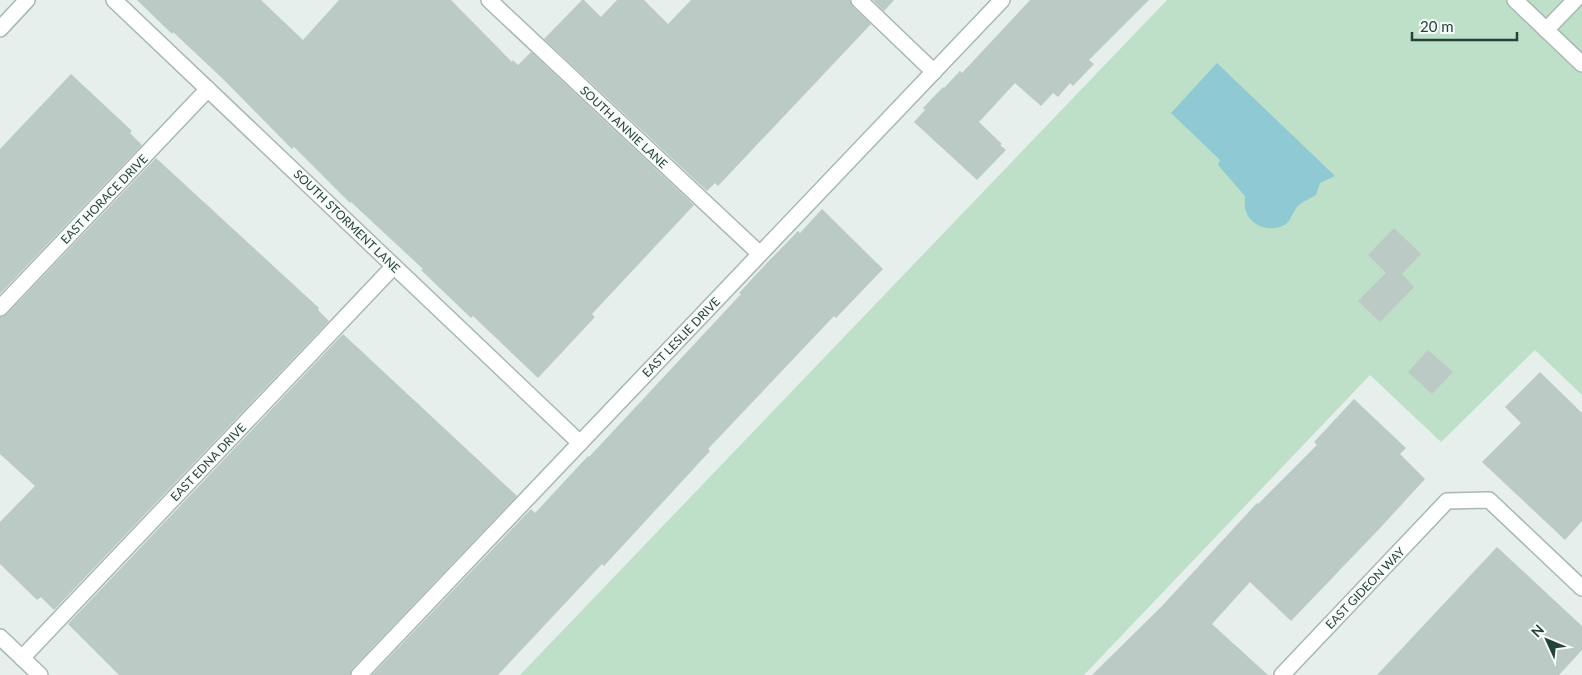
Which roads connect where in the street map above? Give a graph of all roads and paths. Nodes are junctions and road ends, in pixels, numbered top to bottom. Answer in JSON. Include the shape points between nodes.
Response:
{"nodes":[{"id":1,"x":28,"y":0,"type":"edge"},
{"id":2,"x":114,"y":0,"type":"edge"},
{"id":3,"x":489,"y":0,"type":"edge"},
{"id":4,"x":859,"y":0,"type":"edge"},
{"id":5,"x":1002,"y":0,"type":"edge"},
{"id":6,"x":1515,"y":0,"type":"edge"},
{"id":7,"x":1575,"y":3,"type":"edge"},
{"id":8,"x":0,"y":29,"type":"edge"},
{"id":9,"x":1546,"y":30,"type":"junction"},
{"id":10,"x":1582,"y":64,"type":"edge"},
{"id":11,"x":934,"y":72,"type":"junction"},
{"id":12,"x":208,"y":89,"type":"junction"},
{"id":13,"x":760,"y":254,"type":"junction"},
{"id":14,"x":394,"y":266,"type":"junction"},
{"id":15,"x":0,"y":308,"type":"edge"},
{"id":16,"x":580,"y":443,"type":"junction"},
{"id":17,"x":1582,"y":588,"type":"edge"},
{"id":18,"x":0,"y":638,"type":"edge"},
{"id":19,"x":22,"y":658,"type":"junction"},
{"id":20,"x":40,"y":675,"type":"edge"},
{"id":21,"x":359,"y":675,"type":"edge"},
{"id":22,"x":1282,"y":675,"type":"edge"}],
"edges":[{"from":1,"to":8,"type":"street"},
{"from":2,"to":12,"type":"street","name":"SOUTH STORMENT LANE"},
{"from":3,"to":13,"type":"street","name":"SOUTH ANNIE LANE"},
{"from":4,"to":11,"type":"street"},
{"from":5,"to":11,"type":"street","name":"EAST LESLIE DRIVE"},
{"from":6,"to":9,"type":"street"},
{"from":7,"to":9,"type":"street"},
{"from":9,"to":10,"type":"street"},
{"from":11,"to":13,"type":"street","name":"EAST LESLIE DRIVE"},
{"from":12,"to":14,"type":"street","name":"SOUTH STORMENT LANE"},
{"from":12,"to":15,"type":"street","name":"EAST HORACE DRIVE"},
{"from":13,"to":16,"type":"street","name":"EAST LESLIE DRIVE"},
{"from":14,"to":16,"type":"street","name":"SOUTH STORMENT LANE"},
{"from":14,"to":19,"type":"street","name":"EAST EDNA DRIVE"},
{"from":16,"to":21,"type":"street","name":"EAST LESLIE DRIVE"},
{"from":17,"to":22,"type":"street","name":"EAST GIDEON WAY","via":[[1489,500],[1448,501]]},
{"from":18,"to":19,"type":"street"},
{"from":19,"to":20,"type":"street"}]}
